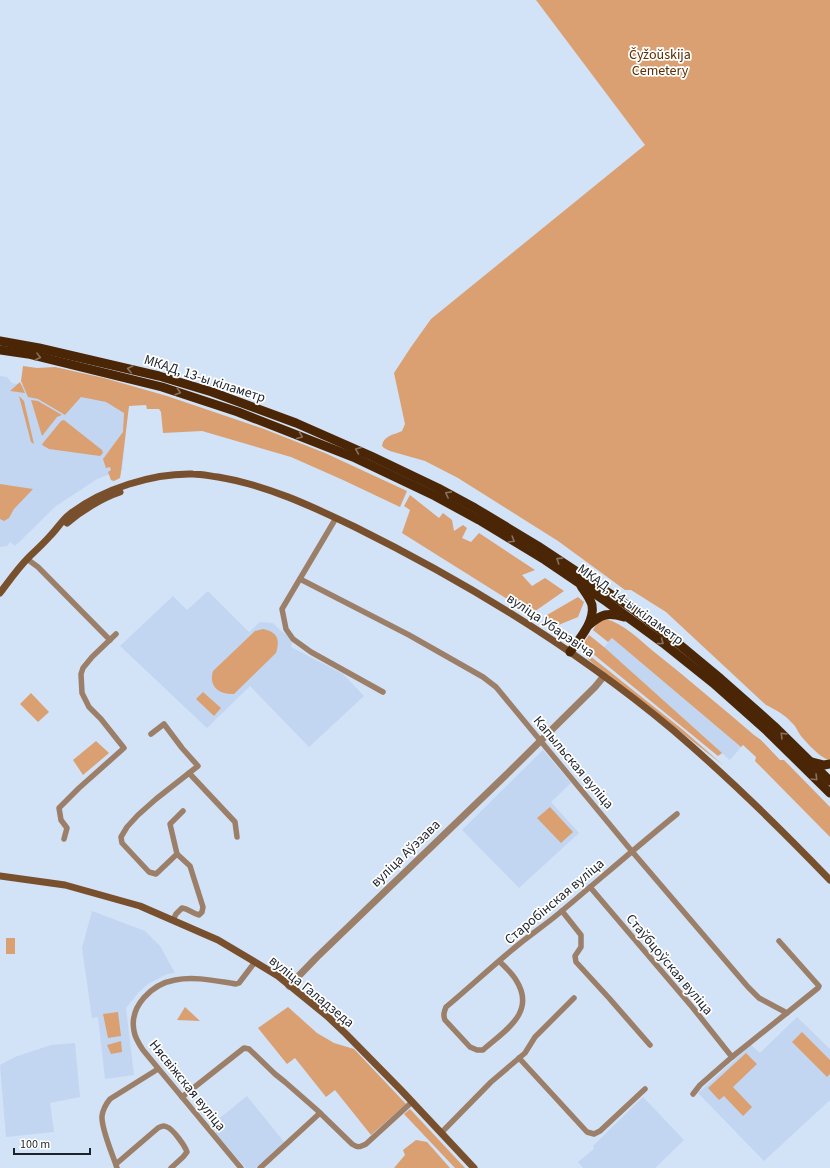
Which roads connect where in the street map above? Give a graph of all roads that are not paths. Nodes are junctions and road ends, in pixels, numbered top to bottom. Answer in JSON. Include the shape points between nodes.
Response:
{"nodes":[{"id":1,"x":0,"y":341,"type":"edge"},
{"id":2,"x":0,"y":350,"type":"edge"},
{"id":3,"x":392,"y":470,"type":"junction"},
{"id":4,"x":336,"y":518,"type":"junction"},
{"id":5,"x":27,"y":559,"type":"junction"},
{"id":6,"x":300,"y":579,"type":"junction"},
{"id":7,"x":580,"y":583,"type":"junction"},
{"id":8,"x":0,"y":593,"type":"edge"},
{"id":9,"x":630,"y":618,"type":"junction"},
{"id":10,"x":586,"y":628,"type":"junction"},
{"id":11,"x":116,"y":634,"type":"dead end"},
{"id":12,"x":110,"y":640,"type":"junction"},
{"id":13,"x":570,"y":652,"type":"junction"},
{"id":14,"x":604,"y":676,"type":"junction"},
{"id":15,"x":383,"y":692,"type":"dead end"},
{"id":16,"x":151,"y":734,"type":"dead end"},
{"id":17,"x":541,"y":740,"type":"junction"},
{"id":18,"x":810,"y":762,"type":"junction"},
{"id":19,"x":830,"y":764,"type":"edge"},
{"id":20,"x":189,"y":774,"type":"junction"},
{"id":21,"x":830,"y":781,"type":"edge"},
{"id":22,"x":830,"y":793,"type":"edge"},
{"id":23,"x":183,"y":811,"type":"dead end"},
{"id":24,"x":677,"y":814,"type":"dead end"},
{"id":25,"x":237,"y":837,"type":"dead end"},
{"id":26,"x":64,"y":839,"type":"dead end"},
{"id":27,"x":632,"y":851,"type":"junction"},
{"id":28,"x":177,"y":854,"type":"junction"},
{"id":29,"x":0,"y":876,"type":"edge"},
{"id":30,"x":830,"y":880,"type":"edge"},
{"id":31,"x":590,"y":887,"type":"junction"},
{"id":32,"x":562,"y":912,"type":"junction"},
{"id":33,"x":175,"y":917,"type":"junction"},
{"id":34,"x":779,"y":941,"type":"dead end"},
{"id":35,"x":499,"y":961,"type":"junction"},
{"id":36,"x":255,"y":962,"type":"junction"},
{"id":37,"x":289,"y":986,"type":"junction"},
{"id":38,"x":574,"y":998,"type":"dead end"},
{"id":39,"x":787,"y":1012,"type":"junction"},
{"id":40,"x":650,"y":1045,"type":"dead end"},
{"id":41,"x":732,"y":1057,"type":"junction"},
{"id":42,"x":519,"y":1058,"type":"junction"},
{"id":43,"x":158,"y":1069,"type":"junction"},
{"id":44,"x":645,"y":1089,"type":"dead end"},
{"id":45,"x":693,"y":1094,"type":"dead end"},
{"id":46,"x":182,"y":1097,"type":"junction"},
{"id":47,"x":412,"y":1102,"type":"junction"},
{"id":48,"x":320,"y":1113,"type":"junction"},
{"id":49,"x":441,"y":1133,"type":"junction"},
{"id":50,"x":117,"y":1166,"type":"edge"},
{"id":51,"x":171,"y":1168,"type":"edge"},
{"id":52,"x":241,"y":1168,"type":"edge"},
{"id":53,"x":260,"y":1168,"type":"edge"},
{"id":54,"x":474,"y":1168,"type":"edge"}],
"edges":[{"from":3,"to":1,"type":"highway","name":"МКАД, 13-ы кіламетр","one_way":true,"via":[[296,424],[212,392],[159,376]]},
{"from":2,"to":3,"type":"highway","name":"МКАД, 13-ы кіламетр","one_way":true,"via":[[28,354],[162,387],[238,412]]},
{"from":3,"to":7,"type":"highway","name":"МКАД, 14-ы кіламетр","one_way":true},
{"from":18,"to":3,"type":"highway","name":"МКАД, 14-ы кіламетр","one_way":true,"via":[[721,679],[630,607],[475,508]]},
{"from":4,"to":5,"type":"main road","name":"вуліца Убарэвіча","via":[[291,498],[247,483],[206,475],[163,476],[140,480],[114,489],[68,515]]},
{"from":4,"to":6,"type":"street"},
{"from":4,"to":13,"type":"main road","name":"вуліца Убарэвіча","via":[[421,560],[526,622]]},
{"from":5,"to":8,"type":"main road","name":"вуліца Убарэвіча"},
{"from":5,"to":12,"type":"street"},
{"from":6,"to":15,"type":"street","via":[[282,609],[286,630],[293,639],[311,652]]},
{"from":6,"to":17,"type":"street","name":"Капыльская вуліца","via":[[409,635],[483,677],[499,691]]},
{"from":7,"to":9,"type":"highway","name":"МКАД, 14-ы кіламетр"},
{"from":7,"to":10,"type":"highway","via":[[592,605],[592,615]]},
{"from":9,"to":10,"type":"highway","via":[[616,614],[602,615]]},
{"from":9,"to":22,"type":"highway","name":"МКАД, 14-ы кіламетр","one_way":true,"via":[[713,683],[767,731]]},
{"from":10,"to":13,"type":"highway"},
{"from":11,"to":12,"type":"street"},
{"from":12,"to":26,"type":"street","via":[[83,668],[82,693],[89,707],[124,748],[59,808],[61,820],[67,828]]},
{"from":13,"to":14,"type":"main road","name":"вуліца Убарэвіча"},
{"from":14,"to":17,"type":"street","name":"вуліца Аўэзава"},
{"from":14,"to":30,"type":"main road","name":"вуліца Убарэвіча","via":[[675,732],[730,781]]},
{"from":16,"to":20,"type":"street","via":[[164,724],[198,766]]},
{"from":17,"to":27,"type":"street","name":"Капыльская вуліца"},
{"from":17,"to":37,"type":"street","name":"вуліца Аўэзава"},
{"from":18,"to":19,"type":"highway"},
{"from":18,"to":21,"type":"highway","name":"МКАД, 14-ы кіламетр"},
{"from":20,"to":25,"type":"street","via":[[235,822]]},
{"from":20,"to":28,"type":"street","via":[[138,815],[121,837],[122,843],[149,872],[156,874]]},
{"from":23,"to":28,"type":"street","via":[[170,824]]},
{"from":24,"to":27,"type":"street","name":"Старобінская вуліца"},
{"from":27,"to":31,"type":"street","name":"Старобінская вуліца"},
{"from":27,"to":39,"type":"street","name":"Капыльская вуліца","via":[[748,988],[759,998]]},
{"from":28,"to":33,"type":"street","via":[[190,866],[202,912],[199,915],[182,908]]},
{"from":29,"to":33,"type":"main road","name":"вуліца Галадзеда","via":[[65,885]]},
{"from":31,"to":32,"type":"street","name":"Старобінская вуліца"},
{"from":31,"to":41,"type":"street","name":"Стаўбцоўская вуліца"},
{"from":32,"to":35,"type":"street","name":"Старобінская вуліца"},
{"from":32,"to":40,"type":"street","via":[[581,935],[581,948],[576,956],[576,962]]},
{"from":33,"to":36,"type":"main road","name":"вуліца Галадзеда"},
{"from":34,"to":39,"type":"street","via":[[819,986]]},
{"from":35,"to":35,"type":"street","name":"Старобінская вуліца","via":[[516,980],[523,994],[523,1005],[512,1026],[483,1050],[477,1050],[470,1047],[443,1016],[446,1007]]},
{"from":36,"to":37,"type":"main road","name":"вуліца Галадзеда"},
{"from":36,"to":43,"type":"street","name":"Нясвіжская вуліца","via":[[240,983],[186,978],[175,980],[157,986],[141,1001],[133,1021],[134,1032],[143,1050]]},
{"from":37,"to":47,"type":"main road","name":"вуліца Галадзеда","via":[[327,1016]]},
{"from":38,"to":42,"type":"street"},
{"from":39,"to":41,"type":"street"},
{"from":41,"to":45,"type":"street"},
{"from":42,"to":44,"type":"street","via":[[587,1132],[594,1134]]},
{"from":42,"to":49,"type":"street","via":[[491,1082]]},
{"from":43,"to":46,"type":"street","name":"Нясвіжская вуліца"},
{"from":43,"to":50,"type":"street","via":[[110,1098],[102,1114],[102,1123]]},
{"from":46,"to":48,"type":"street","via":[[246,1048]]},
{"from":46,"to":52,"type":"street","name":"Нясвіжская вуліца"},
{"from":47,"to":48,"type":"street","via":[[361,1147],[352,1144]]},
{"from":47,"to":49,"type":"main road","name":"вуліца Галадзеда"},
{"from":48,"to":53,"type":"street"},
{"from":49,"to":54,"type":"main road","name":"вуліца Галадзеда"},
{"from":50,"to":51,"type":"street","via":[[163,1126],[169,1127],[187,1152]]}]}
